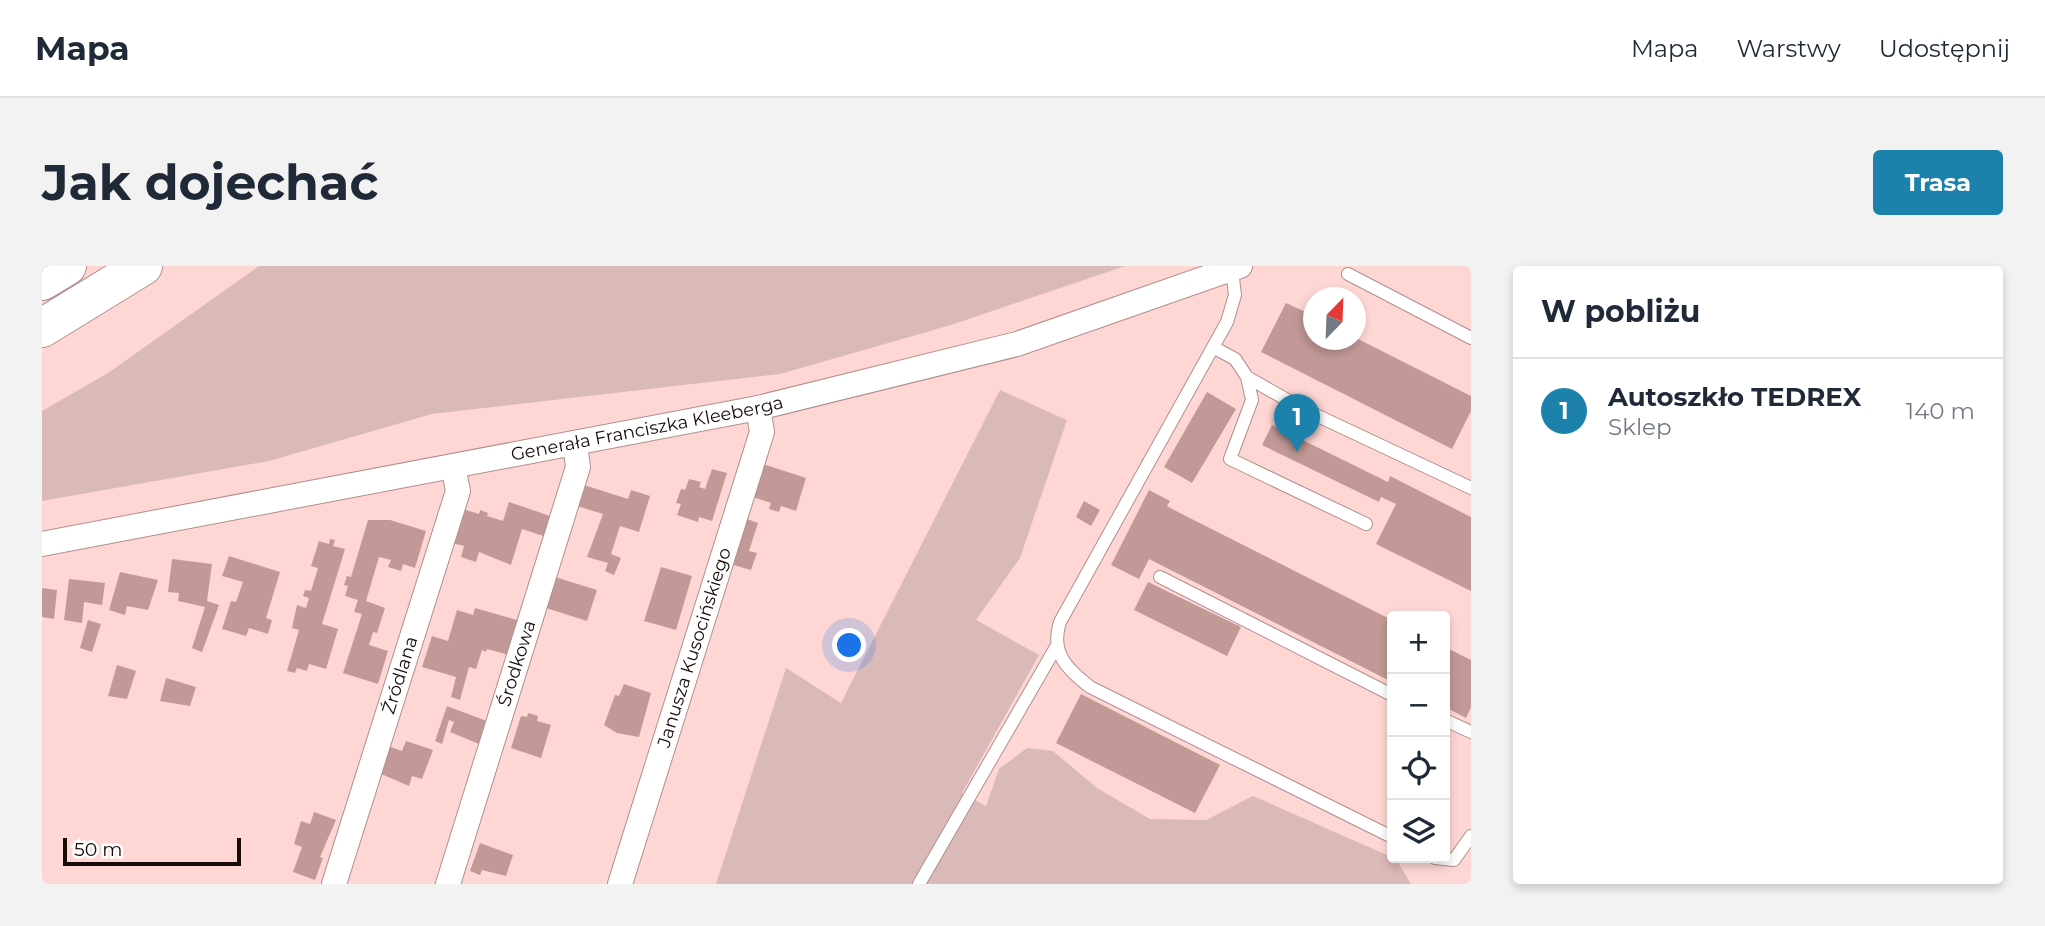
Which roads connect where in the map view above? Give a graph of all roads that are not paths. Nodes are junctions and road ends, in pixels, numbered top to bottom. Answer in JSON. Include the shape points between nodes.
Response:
{"nodes":[{"id":1,"x":67,"y":266,"type":"edge"},
{"id":2,"x":143,"y":266,"type":"edge"},
{"id":3,"x":1236,"y":268,"type":"edge"},
{"id":4,"x":1348,"y":274,"type":"dead end"},
{"id":5,"x":42,"y":281,"type":"edge"},
{"id":6,"x":42,"y":328,"type":"edge"},
{"id":7,"x":1471,"y":338,"type":"edge"},
{"id":8,"x":1213,"y":347,"type":"junction"},
{"id":9,"x":1247,"y":377,"type":"junction"},
{"id":10,"x":758,"y":408,"type":"junction"},
{"id":11,"x":575,"y":443,"type":"junction"},
{"id":12,"x":453,"y":466,"type":"junction"},
{"id":13,"x":1471,"y":488,"type":"edge"},
{"id":14,"x":1366,"y":524,"type":"dead end"},
{"id":15,"x":42,"y":544,"type":"edge"},
{"id":16,"x":1160,"y":577,"type":"dead end"},
{"id":17,"x":1056,"y":647,"type":"junction"},
{"id":18,"x":1387,"y":692,"type":"edge"},
{"id":19,"x":1450,"y":722,"type":"edge"},
{"id":20,"x":1471,"y":732,"type":"edge"},
{"id":21,"x":1387,"y":835,"type":"edge"},
{"id":22,"x":1471,"y":836,"type":"edge"},
{"id":23,"x":1467,"y":855,"type":"edge"},
{"id":24,"x":1450,"y":860,"type":"edge"},
{"id":25,"x":334,"y":884,"type":"edge"},
{"id":26,"x":448,"y":884,"type":"edge"},
{"id":27,"x":620,"y":884,"type":"edge"},
{"id":28,"x":919,"y":884,"type":"edge"}],
"edges":[{"from":1,"to":5,"type":"highway"},
{"from":2,"to":6,"type":"highway"},
{"from":3,"to":8,"type":"lane","via":[[1235,296]]},
{"from":3,"to":10,"type":"street","name":"Generała Franciszka Kleeberga","via":[[1017,344]]},
{"from":4,"to":7,"type":"lane"},
{"from":8,"to":9,"type":"lane","via":[[1235,359]]},
{"from":8,"to":17,"type":"lane","via":[[1060,622]]},
{"from":9,"to":13,"type":"lane","via":[[1301,408]]},
{"from":9,"to":14,"type":"lane","via":[[1252,400],[1230,459]]},
{"from":10,"to":11,"type":"street","name":"Generała Franciszka Kleeberga"},
{"from":10,"to":27,"type":"street","name":"Janusza Kusocińskiego","via":[[762,432]]},
{"from":11,"to":12,"type":"street","name":"Generała Franciszka Kleeberga"},
{"from":11,"to":26,"type":"street","name":"Środkowa","via":[[578,467]]},
{"from":12,"to":15,"type":"street","name":"Generała Franciszka Kleeberga"},
{"from":12,"to":25,"type":"street","name":"Źródlana","via":[[458,491]]},
{"from":16,"to":18,"type":"lane"},
{"from":17,"to":21,"type":"lane","via":[[1065,667],[1090,687]]},
{"from":17,"to":28,"type":"lane"},
{"from":19,"to":20,"type":"lane"},
{"from":22,"to":23,"type":"lane"},
{"from":23,"to":24,"type":"lane"}]}
